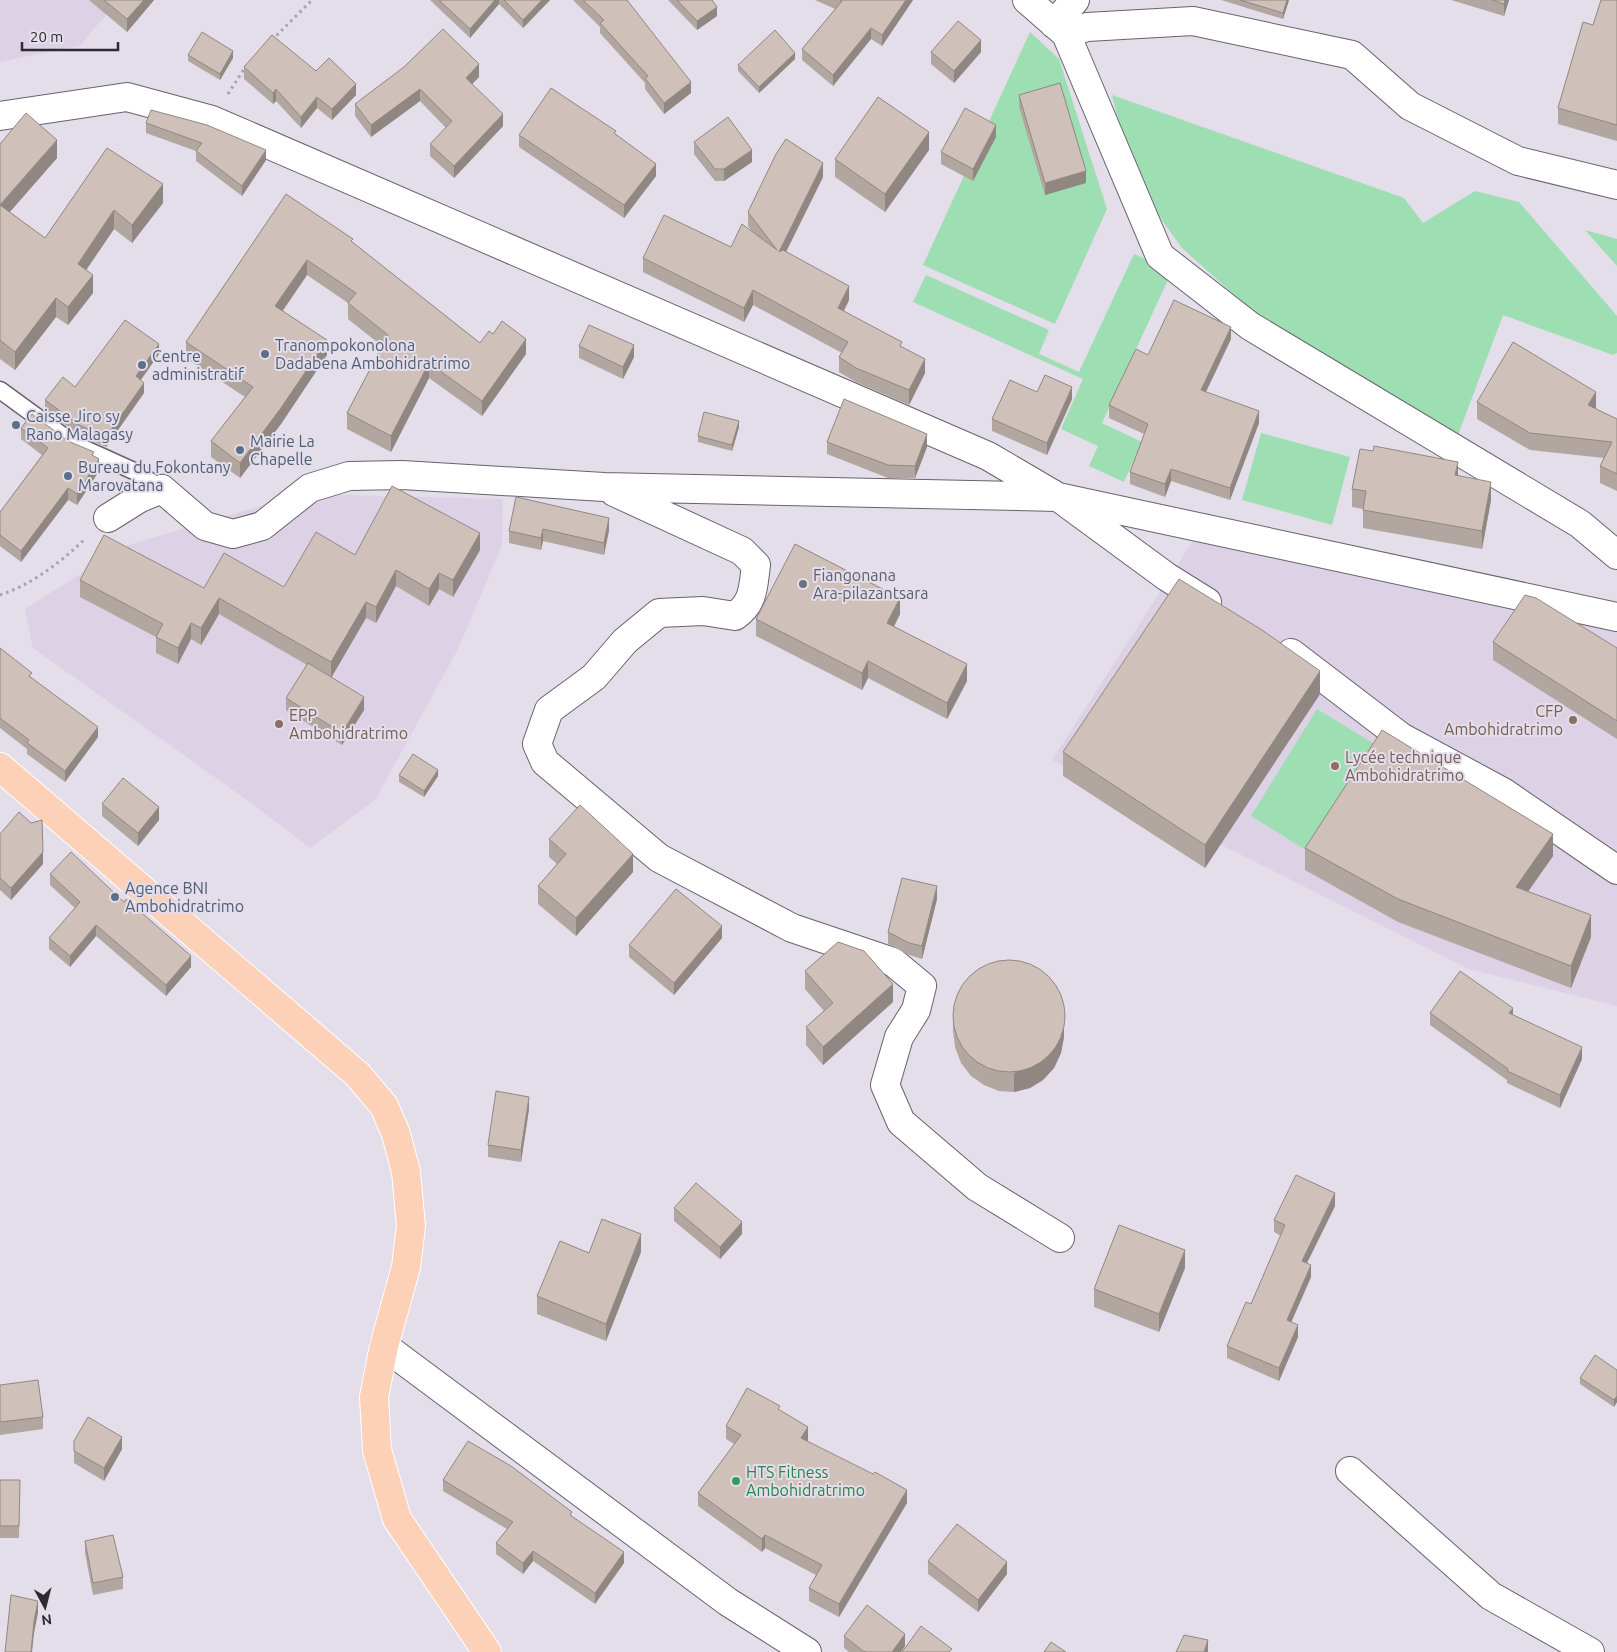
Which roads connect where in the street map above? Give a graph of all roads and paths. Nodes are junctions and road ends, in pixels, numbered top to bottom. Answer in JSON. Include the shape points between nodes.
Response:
{"nodes":[{"id":1,"x":312,"y":0,"type":"edge"},
{"id":2,"x":1027,"y":0,"type":"edge"},
{"id":3,"x":1075,"y":0,"type":"edge"},
{"id":4,"x":1060,"y":29,"type":"junction"},
{"id":5,"x":268,"y":43,"type":"edge"},
{"id":6,"x":249,"y":63,"type":"edge"},
{"id":7,"x":0,"y":116,"type":"edge"},
{"id":8,"x":212,"y":120,"type":"junction"},
{"id":9,"x":1617,"y":185,"type":"edge"},
{"id":10,"x":0,"y":390,"type":"edge"},
{"id":11,"x":604,"y":488,"type":"junction"},
{"id":12,"x":162,"y":489,"type":"junction"},
{"id":13,"x":1058,"y":497,"type":"junction"},
{"id":14,"x":108,"y":518,"type":"joint"},
{"id":15,"x":1617,"y":555,"type":"edge"},
{"id":16,"x":0,"y":595,"type":"edge"},
{"id":17,"x":1226,"y":613,"type":"edge"},
{"id":18,"x":1617,"y":617,"type":"edge"},
{"id":19,"x":1268,"y":639,"type":"edge"},
{"id":20,"x":0,"y":767,"type":"edge"},
{"id":21,"x":1617,"y":870,"type":"edge"},
{"id":22,"x":1060,"y":1238,"type":"dead end"},
{"id":23,"x":384,"y":1346,"type":"junction"},
{"id":24,"x":1350,"y":1470,"type":"dead end"},
{"id":25,"x":487,"y":1652,"type":"edge"},
{"id":26,"x":808,"y":1652,"type":"edge"},
{"id":27,"x":1590,"y":1652,"type":"edge"}],
"edges":[{"from":1,"to":5,"type":"path"},
{"from":2,"to":4,"type":"street"},
{"from":3,"to":4,"type":"street"},
{"from":4,"to":9,"type":"street","via":[[1193,21],[1352,55],[1410,106],[1518,161]]},
{"from":4,"to":15,"type":"street","via":[[1160,256],[1250,326],[1580,524]]},
{"from":6,"to":8,"type":"path"},
{"from":7,"to":8,"type":"street","via":[[127,97]]},
{"from":8,"to":13,"type":"street","via":[[988,456]]},
{"from":10,"to":12,"type":"lane","via":[[74,444],[136,472]]},
{"from":11,"to":12,"type":"street","via":[[411,475],[349,476],[310,488],[262,526],[233,534],[205,526]]},
{"from":11,"to":13,"type":"street"},
{"from":11,"to":22,"type":"street","via":[[742,550],[756,565],[748,608],[735,616],[703,611],[659,613],[625,641],[594,676],[549,710],[537,744],[545,762],[659,858],[792,928],[893,962],[922,986],[916,1010],[899,1037],[885,1085],[901,1122],[977,1187]]},
{"from":12,"to":14,"type":"street"},
{"from":13,"to":17,"type":"street","via":[[1168,577]]},
{"from":13,"to":18,"type":"street"},
{"from":14,"to":16,"type":"path","via":[[63,560],[16,590]]},
{"from":19,"to":21,"type":"street","via":[[1293,654],[1401,737],[1503,792]]},
{"from":20,"to":23,"type":"main road","via":[[358,1075],[384,1106],[396,1134],[406,1172],[411,1226],[406,1267]]},
{"from":23,"to":25,"type":"main road","via":[[374,1397],[377,1450],[396,1519]]},
{"from":23,"to":26,"type":"street","via":[[728,1602]]},
{"from":24,"to":27,"type":"street","via":[[1491,1596]]}]}
